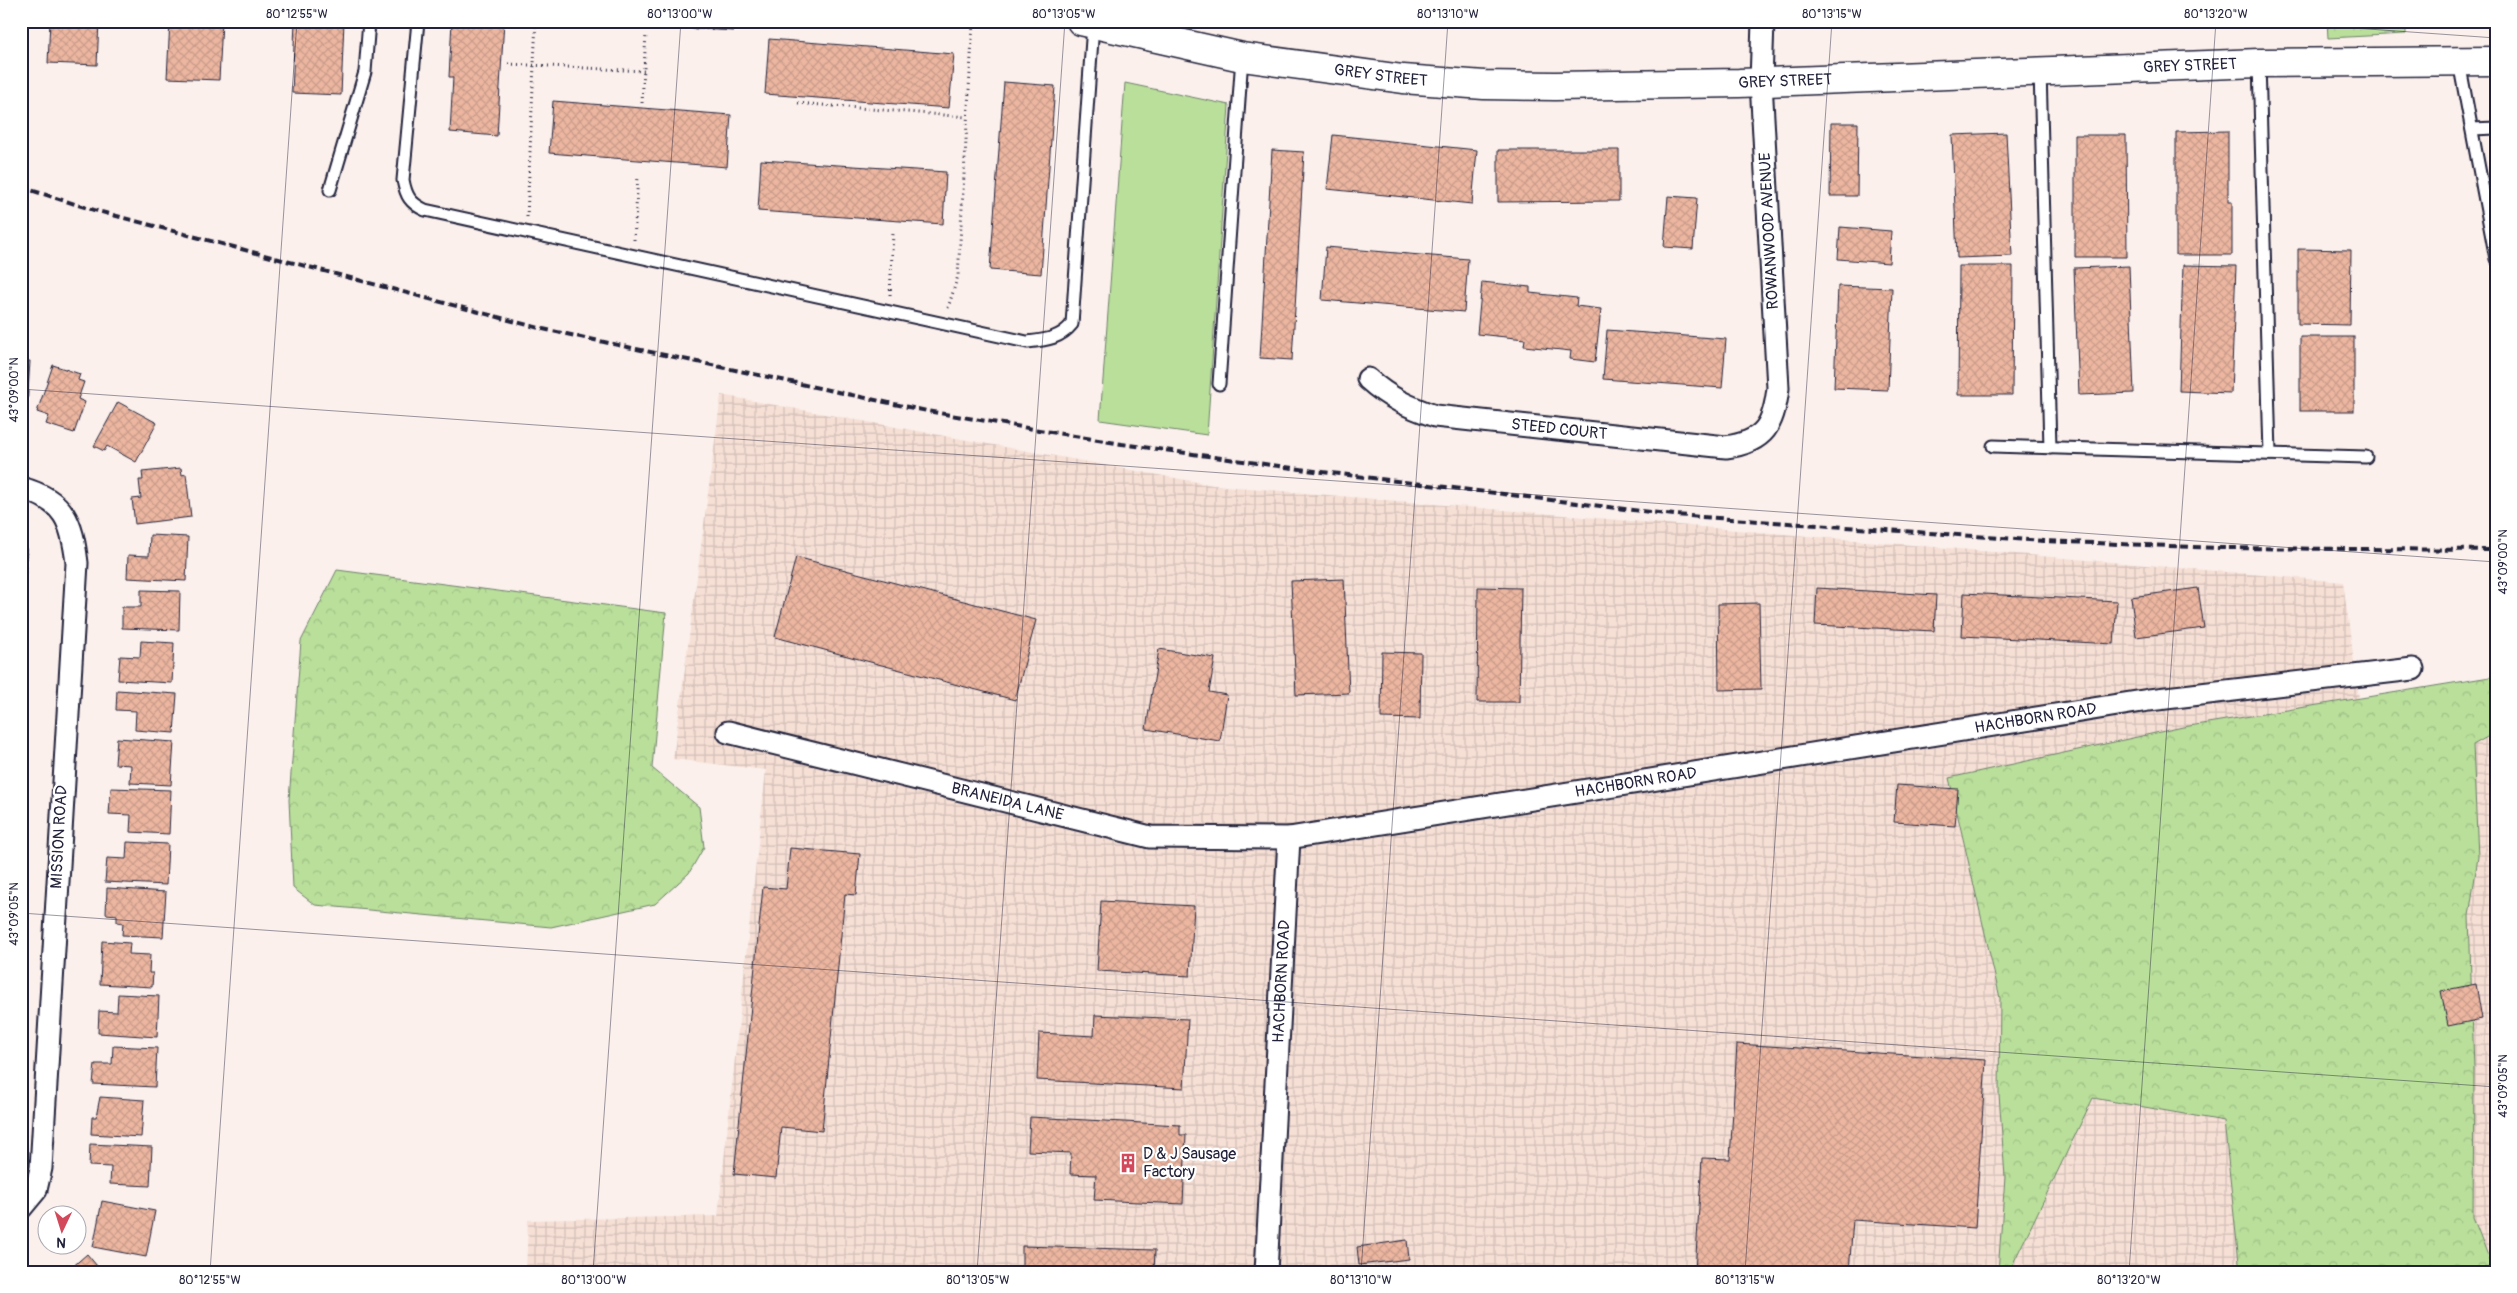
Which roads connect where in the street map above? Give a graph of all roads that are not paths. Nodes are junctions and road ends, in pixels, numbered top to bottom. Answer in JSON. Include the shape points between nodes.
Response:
{"nodes":[{"id":1,"x":370,"y":21,"type":"edge"},
{"id":2,"x":418,"y":21,"type":"edge"},
{"id":3,"x":1763,"y":21,"type":"edge"},
{"id":4,"x":1087,"y":23,"type":"edge"},
{"id":5,"x":1242,"y":57,"type":"junction"},
{"id":6,"x":2496,"y":61,"type":"edge"},
{"id":7,"x":2458,"y":62,"type":"junction"},
{"id":8,"x":2259,"y":63,"type":"junction"},
{"id":9,"x":2040,"y":70,"type":"junction"},
{"id":10,"x":1761,"y":82,"type":"junction"},
{"id":11,"x":2496,"y":128,"type":"edge"},
{"id":12,"x":2472,"y":129,"type":"junction"},
{"id":13,"x":330,"y":190,"type":"dead end"},
{"id":14,"x":2496,"y":259,"type":"edge"},
{"id":15,"x":1368,"y":378,"type":"dead end"},
{"id":16,"x":1219,"y":384,"type":"dead end"},
{"id":17,"x":1760,"y":435,"type":"joint"},
{"id":18,"x":1992,"y":446,"type":"dead end"},
{"id":19,"x":2050,"y":448,"type":"junction"},
{"id":20,"x":2270,"y":454,"type":"junction"},
{"id":21,"x":2366,"y":457,"type":"dead end"},
{"id":22,"x":21,"y":488,"type":"edge"},
{"id":23,"x":2413,"y":669,"type":"dead end"},
{"id":24,"x":728,"y":732,"type":"dead end"},
{"id":25,"x":1289,"y":838,"type":"junction"},
{"id":26,"x":21,"y":1208,"type":"edge"},
{"id":27,"x":1266,"y":1272,"type":"edge"}],
"edges":[{"from":1,"to":13,"type":"lane","via":[[365,72]]},
{"from":2,"to":4,"type":"lane","via":[[403,180],[406,195],[414,205],[1027,342],[1049,340],[1065,333],[1072,324]]},
{"from":3,"to":10,"type":"street","name":"ROWANWOOD AVENUE"},
{"from":4,"to":5,"type":"street","name":"GREY STREET"},
{"from":5,"to":10,"type":"street","name":"GREY STREET","via":[[1394,78],[1484,85]]},
{"from":5,"to":16,"type":"lane"},
{"from":6,"to":7,"type":"street","name":"GREY STREET"},
{"from":7,"to":8,"type":"street","name":"GREY STREET"},
{"from":7,"to":12,"type":"lane"},
{"from":8,"to":9,"type":"street","name":"GREY STREET"},
{"from":8,"to":20,"type":"lane"},
{"from":9,"to":10,"type":"street","name":"GREY STREET"},
{"from":9,"to":19,"type":"lane"},
{"from":10,"to":17,"type":"street","name":"ROWANWOOD AVENUE","via":[[1778,388],[1770,426]]},
{"from":11,"to":12,"type":"lane"},
{"from":12,"to":14,"type":"lane"},
{"from":15,"to":17,"type":"street","name":"STEED COURT","via":[[1385,394],[1404,405],[1435,416],[1726,447],[1742,445]]},
{"from":18,"to":19,"type":"lane"},
{"from":19,"to":20,"type":"lane"},
{"from":20,"to":21,"type":"lane"},
{"from":22,"to":26,"type":"street","name":"MISSION ROAD","via":[[38,492],[69,521],[77,563],[41,1168],[36,1190]]},
{"from":23,"to":25,"type":"street","name":"HACHBORN ROAD","via":[[2149,700]]},
{"from":24,"to":25,"type":"street","name":"BRANEIDA LANE","via":[[1150,837]]},
{"from":25,"to":27,"type":"street","name":"HACHBORN ROAD"}]}
